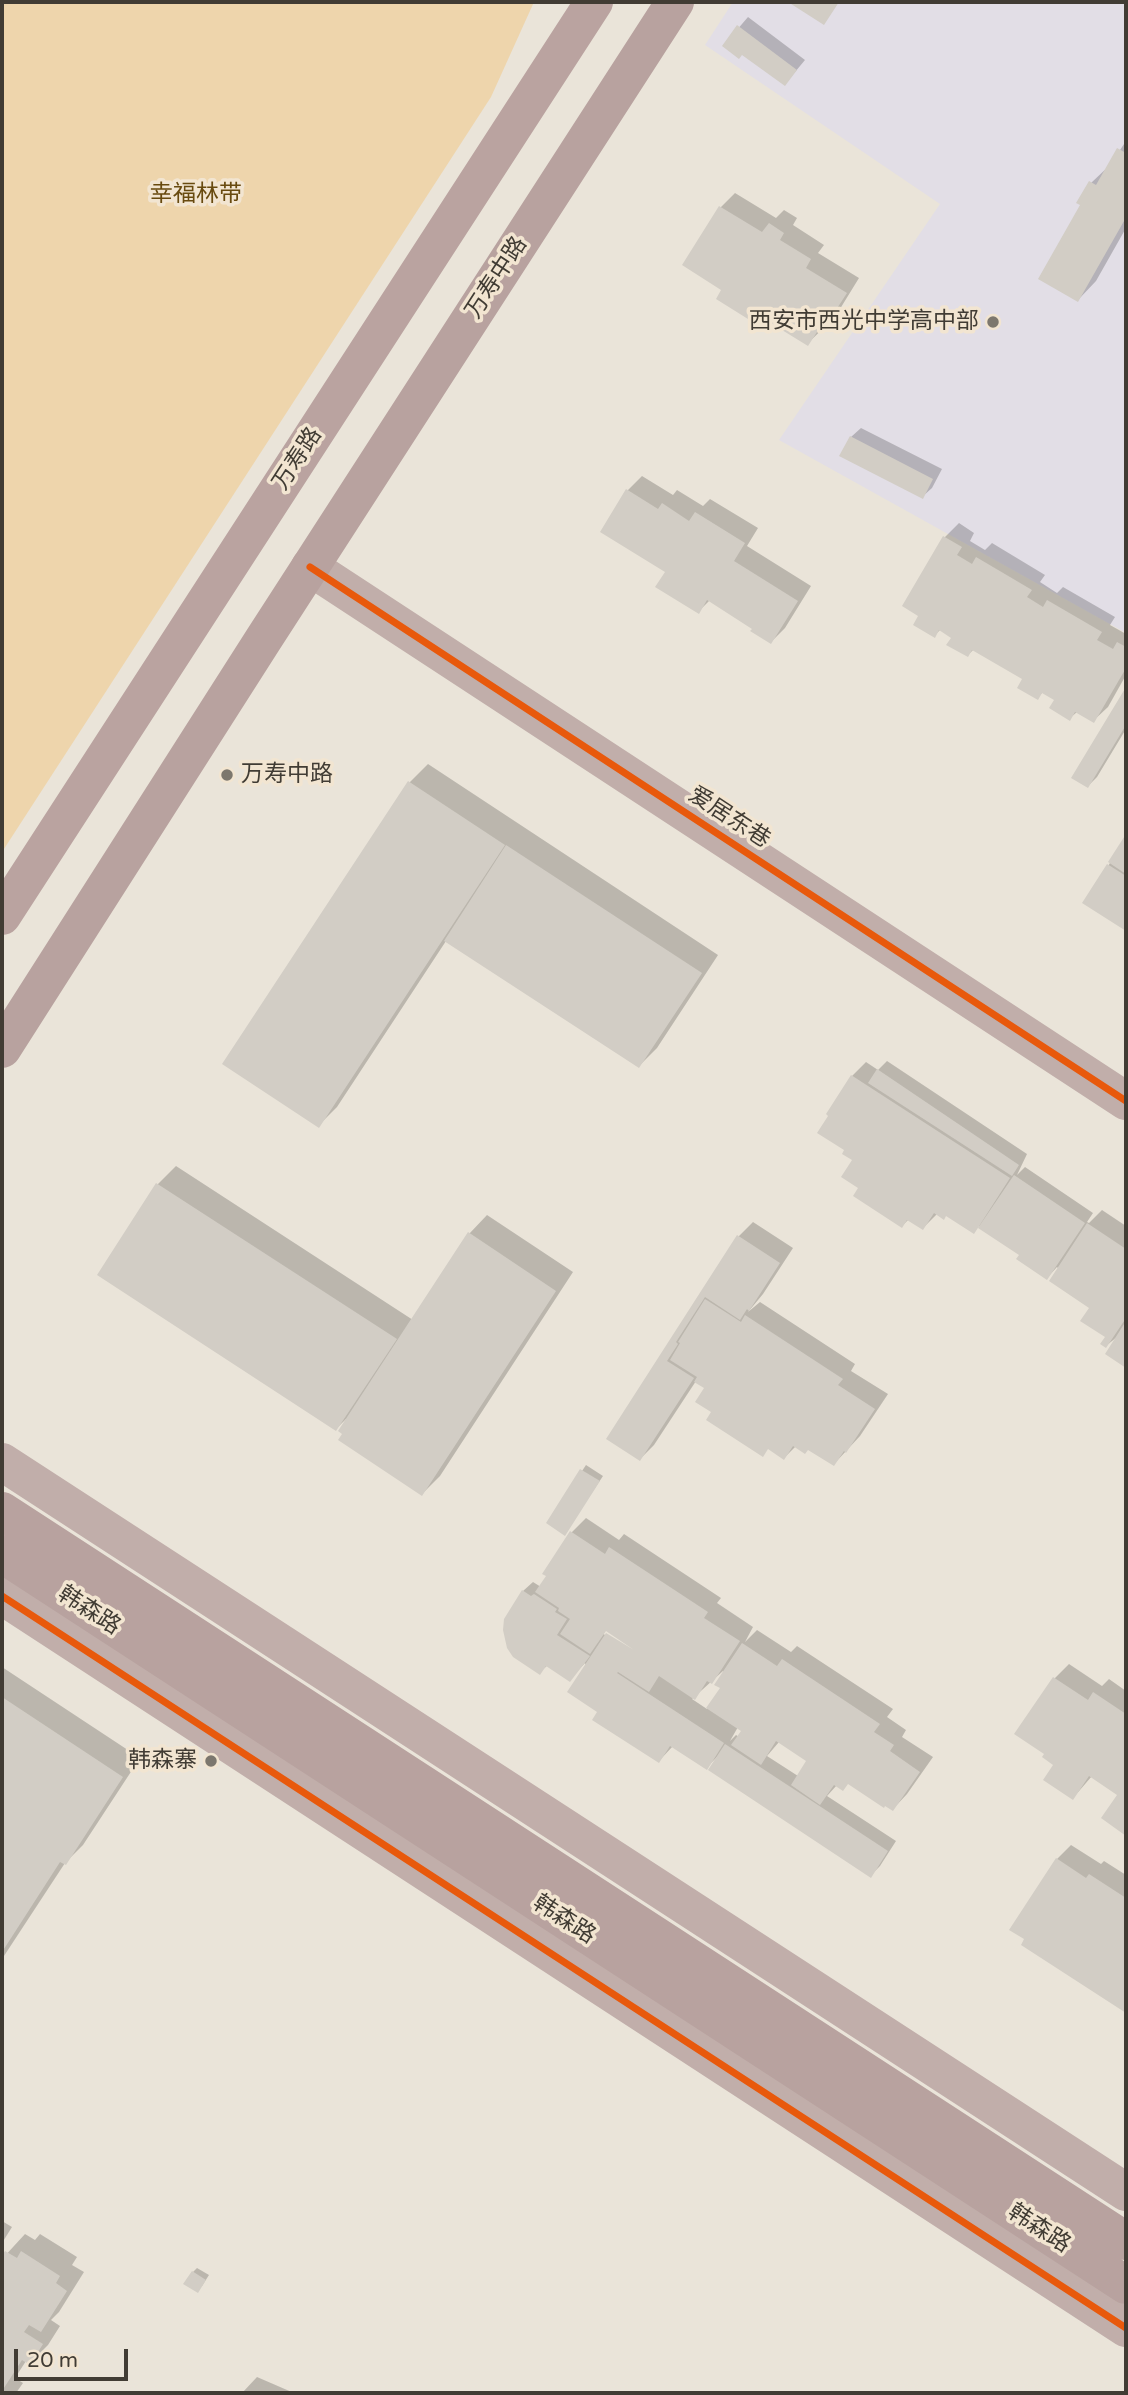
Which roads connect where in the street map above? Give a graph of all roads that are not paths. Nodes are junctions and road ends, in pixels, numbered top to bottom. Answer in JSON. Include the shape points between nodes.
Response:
{"nodes":[{"id":1,"x":594,"y":2,"type":"edge"},
{"id":2,"x":675,"y":2,"type":"edge"},
{"id":3,"x":310,"y":567,"type":"junction"},
{"id":4,"x":2,"y":916,"type":"edge"},
{"id":5,"x":2,"y":1049,"type":"edge"},
{"id":6,"x":1126,"y":1101,"type":"edge"},
{"id":7,"x":2,"y":1462,"type":"edge"},
{"id":8,"x":2,"y":1511,"type":"edge"},
{"id":9,"x":2,"y":1554,"type":"edge"},
{"id":10,"x":2,"y":1596,"type":"edge"},
{"id":11,"x":1126,"y":2192,"type":"edge"},
{"id":12,"x":1126,"y":2241,"type":"edge"},
{"id":13,"x":1126,"y":2286,"type":"edge"},
{"id":14,"x":1126,"y":2328,"type":"edge"}],
"edges":[{"from":1,"to":4,"type":"main road","name":"万寿路"},
{"from":2,"to":3,"type":"main road","name":"万寿中路"},
{"from":3,"to":5,"type":"main road","name":"万寿中路"},
{"from":3,"to":6,"type":"street","name":"爱居东巷"},
{"from":7,"to":11,"type":"street"},
{"from":8,"to":12,"type":"main road","name":"韩森路"},
{"from":9,"to":13,"type":"main road","name":"韩森路"},
{"from":10,"to":14,"type":"street"}]}
